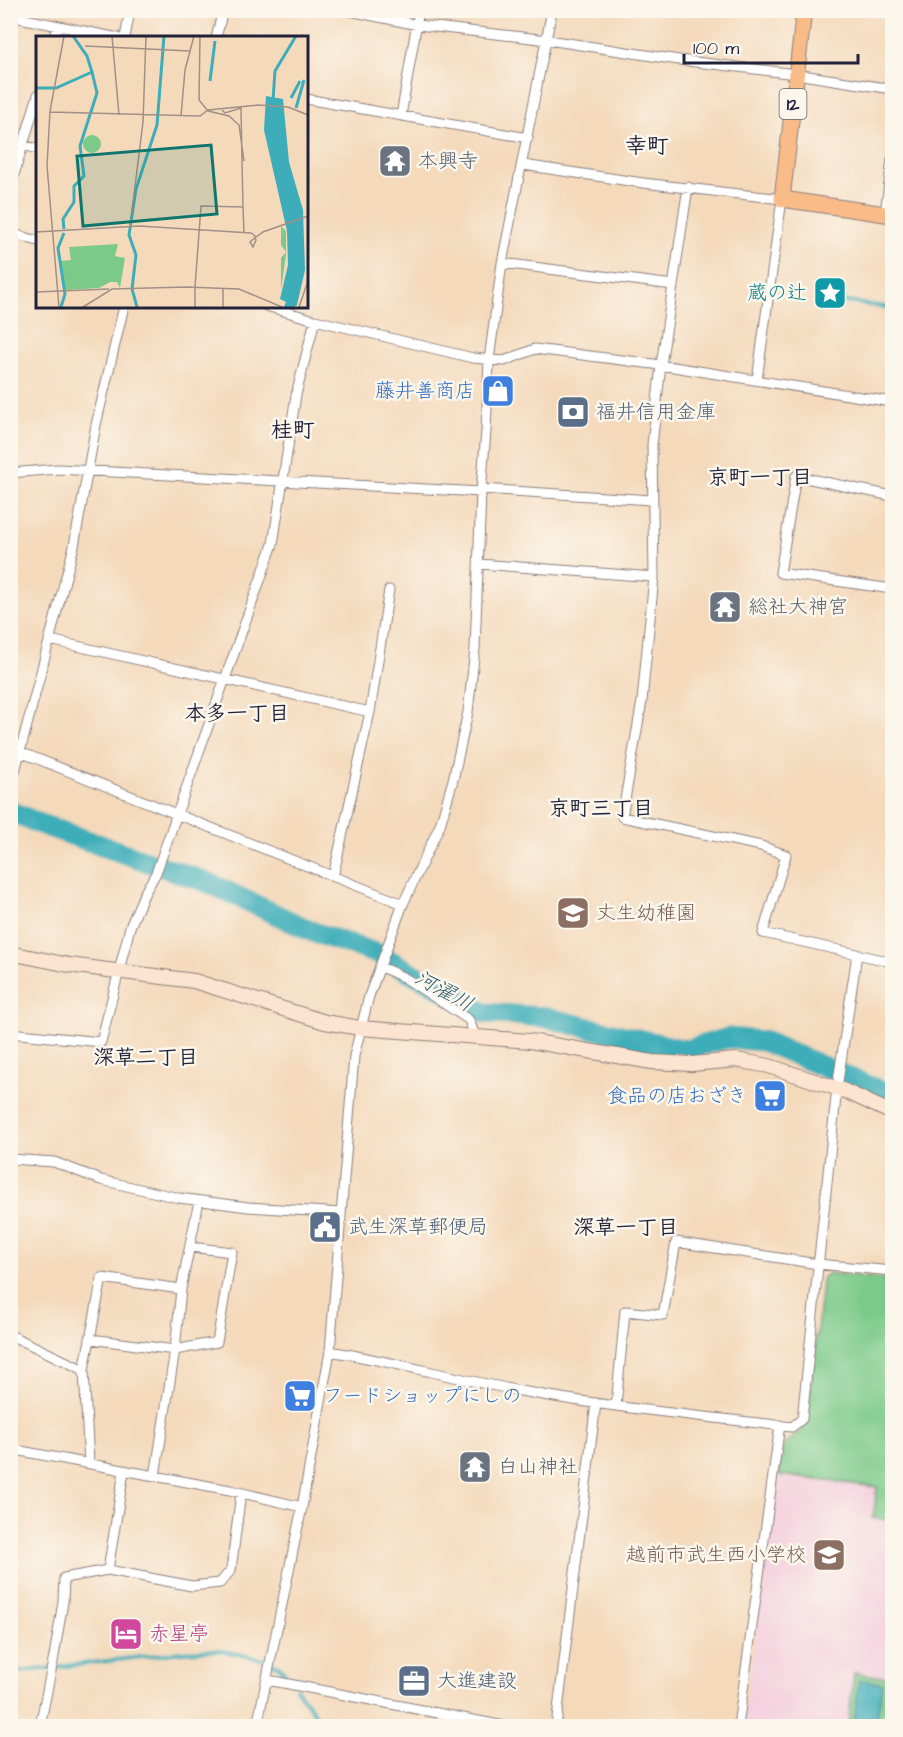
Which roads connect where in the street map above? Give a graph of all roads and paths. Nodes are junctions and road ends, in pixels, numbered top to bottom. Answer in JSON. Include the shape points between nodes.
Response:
{"nodes":[{"id":1,"x":130,"y":10,"type":"edge"},
{"id":2,"x":223,"y":10,"type":"edge"},
{"id":3,"x":419,"y":10,"type":"edge"},
{"id":4,"x":552,"y":10,"type":"edge"},
{"id":5,"x":804,"y":10,"type":"edge"},
{"id":6,"x":349,"y":11,"type":"edge"},
{"id":7,"x":10,"y":16,"type":"edge"},
{"id":8,"x":418,"y":25,"type":"junction"},
{"id":9,"x":57,"y":26,"type":"junction"},
{"id":10,"x":54,"y":36,"type":"edge"},
{"id":11,"x":108,"y":36,"type":"edge"},
{"id":12,"x":125,"y":36,"type":"edge"},
{"id":13,"x":216,"y":36,"type":"edge"},
{"id":14,"x":548,"y":40,"type":"junction"},
{"id":15,"x":796,"y":74,"type":"junction"},
{"id":16,"x":892,"y":89,"type":"edge"},
{"id":17,"x":308,"y":99,"type":"edge"},
{"id":18,"x":36,"y":102,"type":"edge"},
{"id":19,"x":401,"y":116,"type":"junction"},
{"id":20,"x":528,"y":138,"type":"junction"},
{"id":21,"x":10,"y":142,"type":"edge"},
{"id":22,"x":23,"y":145,"type":"junction"},
{"id":23,"x":36,"y":148,"type":"edge"},
{"id":24,"x":892,"y":159,"type":"edge"},
{"id":25,"x":523,"y":165,"type":"junction"},
{"id":26,"x":688,"y":187,"type":"junction"},
{"id":27,"x":10,"y":188,"type":"edge"},
{"id":28,"x":782,"y":199,"type":"junction"},
{"id":29,"x":889,"y":214,"type":"edge"},
{"id":30,"x":10,"y":234,"type":"edge"},
{"id":31,"x":36,"y":240,"type":"edge"},
{"id":32,"x":502,"y":263,"type":"junction"},
{"id":33,"x":673,"y":285,"type":"junction"},
{"id":34,"x":123,"y":308,"type":"edge"},
{"id":35,"x":273,"y":308,"type":"edge"},
{"id":36,"x":315,"y":320,"type":"junction"},
{"id":37,"x":489,"y":360,"type":"junction"},
{"id":38,"x":661,"y":365,"type":"junction"},
{"id":39,"x":757,"y":380,"type":"junction"},
{"id":40,"x":892,"y":402,"type":"edge"},
{"id":41,"x":87,"y":470,"type":"junction"},
{"id":42,"x":10,"y":473,"type":"edge"},
{"id":43,"x":282,"y":481,"type":"junction"},
{"id":44,"x":481,"y":490,"type":"junction"},
{"id":45,"x":892,"y":496,"type":"edge"},
{"id":46,"x":652,"y":500,"type":"junction"},
{"id":47,"x":479,"y":564,"type":"junction"},
{"id":48,"x":654,"y":577,"type":"junction"},
{"id":49,"x":892,"y":589,"type":"edge"},
{"id":50,"x":389,"y":590,"type":"dead end"},
{"id":51,"x":50,"y":640,"type":"junction"},
{"id":52,"x":224,"y":678,"type":"junction"},
{"id":53,"x":370,"y":712,"type":"junction"},
{"id":54,"x":20,"y":753,"type":"junction"},
{"id":55,"x":10,"y":790,"type":"edge"},
{"id":56,"x":176,"y":815,"type":"junction"},
{"id":57,"x":333,"y":877,"type":"junction"},
{"id":58,"x":403,"y":904,"type":"junction"},
{"id":59,"x":10,"y":953,"type":"edge"},
{"id":60,"x":857,"y":954,"type":"junction"},
{"id":61,"x":892,"y":962,"type":"edge"},
{"id":62,"x":381,"y":967,"type":"junction"},
{"id":63,"x":119,"y":971,"type":"junction"},
{"id":64,"x":360,"y":1028,"type":"junction"},
{"id":65,"x":10,"y":1033,"type":"edge"},
{"id":66,"x":475,"y":1036,"type":"junction"},
{"id":67,"x":837,"y":1088,"type":"junction"},
{"id":68,"x":892,"y":1113,"type":"edge"},
{"id":69,"x":10,"y":1159,"type":"edge"},
{"id":70,"x":200,"y":1201,"type":"junction"},
{"id":71,"x":341,"y":1213,"type":"junction"},
{"id":72,"x":190,"y":1247,"type":"junction"},
{"id":73,"x":818,"y":1264,"type":"junction"},
{"id":74,"x":892,"y":1271,"type":"edge"},
{"id":75,"x":181,"y":1289,"type":"junction"},
{"id":76,"x":10,"y":1335,"type":"edge"},
{"id":77,"x":91,"y":1339,"type":"junction"},
{"id":78,"x":175,"y":1350,"type":"junction"},
{"id":79,"x":330,"y":1351,"type":"junction"},
{"id":80,"x":84,"y":1370,"type":"junction"},
{"id":81,"x":596,"y":1403,"type":"junction"},
{"id":82,"x":616,"y":1406,"type":"junction"},
{"id":83,"x":780,"y":1425,"type":"junction"},
{"id":84,"x":10,"y":1449,"type":"edge"},
{"id":85,"x":89,"y":1464,"type":"junction"},
{"id":86,"x":124,"y":1471,"type":"junction"},
{"id":87,"x":155,"y":1476,"type":"junction"},
{"id":88,"x":241,"y":1493,"type":"junction"},
{"id":89,"x":302,"y":1507,"type":"junction"},
{"id":90,"x":108,"y":1570,"type":"junction"},
{"id":91,"x":268,"y":1680,"type":"junction"},
{"id":92,"x":40,"y":1726,"type":"edge"},
{"id":93,"x":257,"y":1726,"type":"edge"},
{"id":94,"x":504,"y":1726,"type":"edge"},
{"id":95,"x":556,"y":1726,"type":"edge"},
{"id":96,"x":738,"y":1726,"type":"edge"}],
"edges":[{"from":1,"to":12,"type":"street"},
{"from":2,"to":13,"type":"street"},
{"from":3,"to":8,"type":"street"},
{"from":4,"to":14,"type":"street"},
{"from":5,"to":15,"type":"main road","number":"12"},
{"from":6,"to":8,"type":"street"},
{"from":7,"to":9,"type":"street"},
{"from":8,"to":14,"type":"street"},
{"from":8,"to":19,"type":"street"},
{"from":9,"to":10,"type":"street"},
{"from":9,"to":11,"type":"street"},
{"from":14,"to":15,"type":"street"},
{"from":14,"to":20,"type":"street"},
{"from":15,"to":16,"type":"street"},
{"from":15,"to":28,"type":"main road","number":"12"},
{"from":17,"to":19,"type":"street"},
{"from":18,"to":22,"type":"street"},
{"from":19,"to":20,"type":"street"},
{"from":20,"to":25,"type":"street"},
{"from":21,"to":22,"type":"street"},
{"from":22,"to":23,"type":"street"},
{"from":22,"to":27,"type":"street"},
{"from":24,"to":29,"type":"street"},
{"from":25,"to":26,"type":"street"},
{"from":25,"to":32,"type":"street"},
{"from":26,"to":28,"type":"street"},
{"from":26,"to":33,"type":"street"},
{"from":28,"to":29,"type":"main road"},
{"from":28,"to":39,"type":"street"},
{"from":30,"to":31,"type":"street"},
{"from":32,"to":33,"type":"street"},
{"from":32,"to":37,"type":"street"},
{"from":33,"to":38,"type":"street"},
{"from":34,"to":41,"type":"street"},
{"from":35,"to":36,"type":"street"},
{"from":36,"to":37,"type":"street"},
{"from":36,"to":43,"type":"street","via":[[296,395]]},
{"from":37,"to":38,"type":"street","via":[[504,361],[535,349]]},
{"from":37,"to":44,"type":"street"},
{"from":38,"to":39,"type":"street"},
{"from":38,"to":46,"type":"street","via":[[652,445]]},
{"from":39,"to":40,"type":"street"},
{"from":41,"to":42,"type":"street"},
{"from":41,"to":43,"type":"street"},
{"from":41,"to":51,"type":"street","via":[[81,515]]},
{"from":43,"to":44,"type":"street"},
{"from":43,"to":52,"type":"street","via":[[273,544]]},
{"from":44,"to":46,"type":"street"},
{"from":44,"to":47,"type":"street"},
{"from":45,"to":49,"type":"street","via":[[796,476],[780,573]]},
{"from":46,"to":48,"type":"street"},
{"from":47,"to":48,"type":"street"},
{"from":47,"to":58,"type":"street","via":[[472,680],[458,759],[440,825]]},
{"from":48,"to":60,"type":"street","via":[[643,690],[622,817],[761,846],[786,855],[763,933]]},
{"from":50,"to":53,"type":"street"},
{"from":51,"to":52,"type":"street"},
{"from":51,"to":54,"type":"street"},
{"from":52,"to":53,"type":"street"},
{"from":52,"to":56,"type":"street"},
{"from":53,"to":57,"type":"street"},
{"from":54,"to":55,"type":"street"},
{"from":54,"to":56,"type":"street"},
{"from":56,"to":57,"type":"street"},
{"from":56,"to":63,"type":"street","via":[[156,873],[130,927]]},
{"from":57,"to":58,"type":"street"},
{"from":58,"to":62,"type":"street"},
{"from":59,"to":63,"type":"street"},
{"from":60,"to":61,"type":"street"},
{"from":60,"to":67,"type":"street"},
{"from":62,"to":64,"type":"street"},
{"from":62,"to":66,"type":"street","via":[[469,1020]]},
{"from":63,"to":64,"type":"street","via":[[194,981],[325,1022]]},
{"from":63,"to":65,"type":"street","via":[[101,1042]]},
{"from":64,"to":66,"type":"street"},
{"from":64,"to":71,"type":"street","via":[[354,1056]]},
{"from":66,"to":67,"type":"street","via":[[530,1041],[652,1062],[736,1060],[769,1066]]},
{"from":67,"to":68,"type":"street"},
{"from":67,"to":73,"type":"street"},
{"from":69,"to":70,"type":"street","via":[[54,1162],[101,1180]]},
{"from":70,"to":71,"type":"street"},
{"from":70,"to":72,"type":"street"},
{"from":71,"to":79,"type":"street"},
{"from":72,"to":75,"type":"street"},
{"from":72,"to":78,"type":"street","via":[[232,1252],[217,1342]]},
{"from":73,"to":74,"type":"street"},
{"from":73,"to":82,"type":"street","via":[[676,1242],[663,1315],[625,1311]]},
{"from":73,"to":83,"type":"street","via":[[802,1419],[792,1427]]},
{"from":75,"to":77,"type":"street","via":[[102,1278]]},
{"from":75,"to":78,"type":"street"},
{"from":76,"to":80,"type":"street"},
{"from":77,"to":78,"type":"street"},
{"from":77,"to":80,"type":"street"},
{"from":78,"to":87,"type":"street"},
{"from":79,"to":81,"type":"street"},
{"from":79,"to":89,"type":"street"},
{"from":80,"to":85,"type":"street"},
{"from":81,"to":82,"type":"street"},
{"from":81,"to":95,"type":"street"},
{"from":82,"to":83,"type":"street"},
{"from":83,"to":96,"type":"street"},
{"from":84,"to":85,"type":"street"},
{"from":85,"to":86,"type":"street"},
{"from":86,"to":87,"type":"street"},
{"from":86,"to":90,"type":"street"},
{"from":87,"to":88,"type":"street"},
{"from":88,"to":89,"type":"street"},
{"from":88,"to":90,"type":"street","via":[[231,1570],[220,1583],[192,1586]]},
{"from":89,"to":91,"type":"street"},
{"from":90,"to":92,"type":"street","via":[[64,1578]]},
{"from":91,"to":93,"type":"street"},
{"from":91,"to":94,"type":"street"}]}
